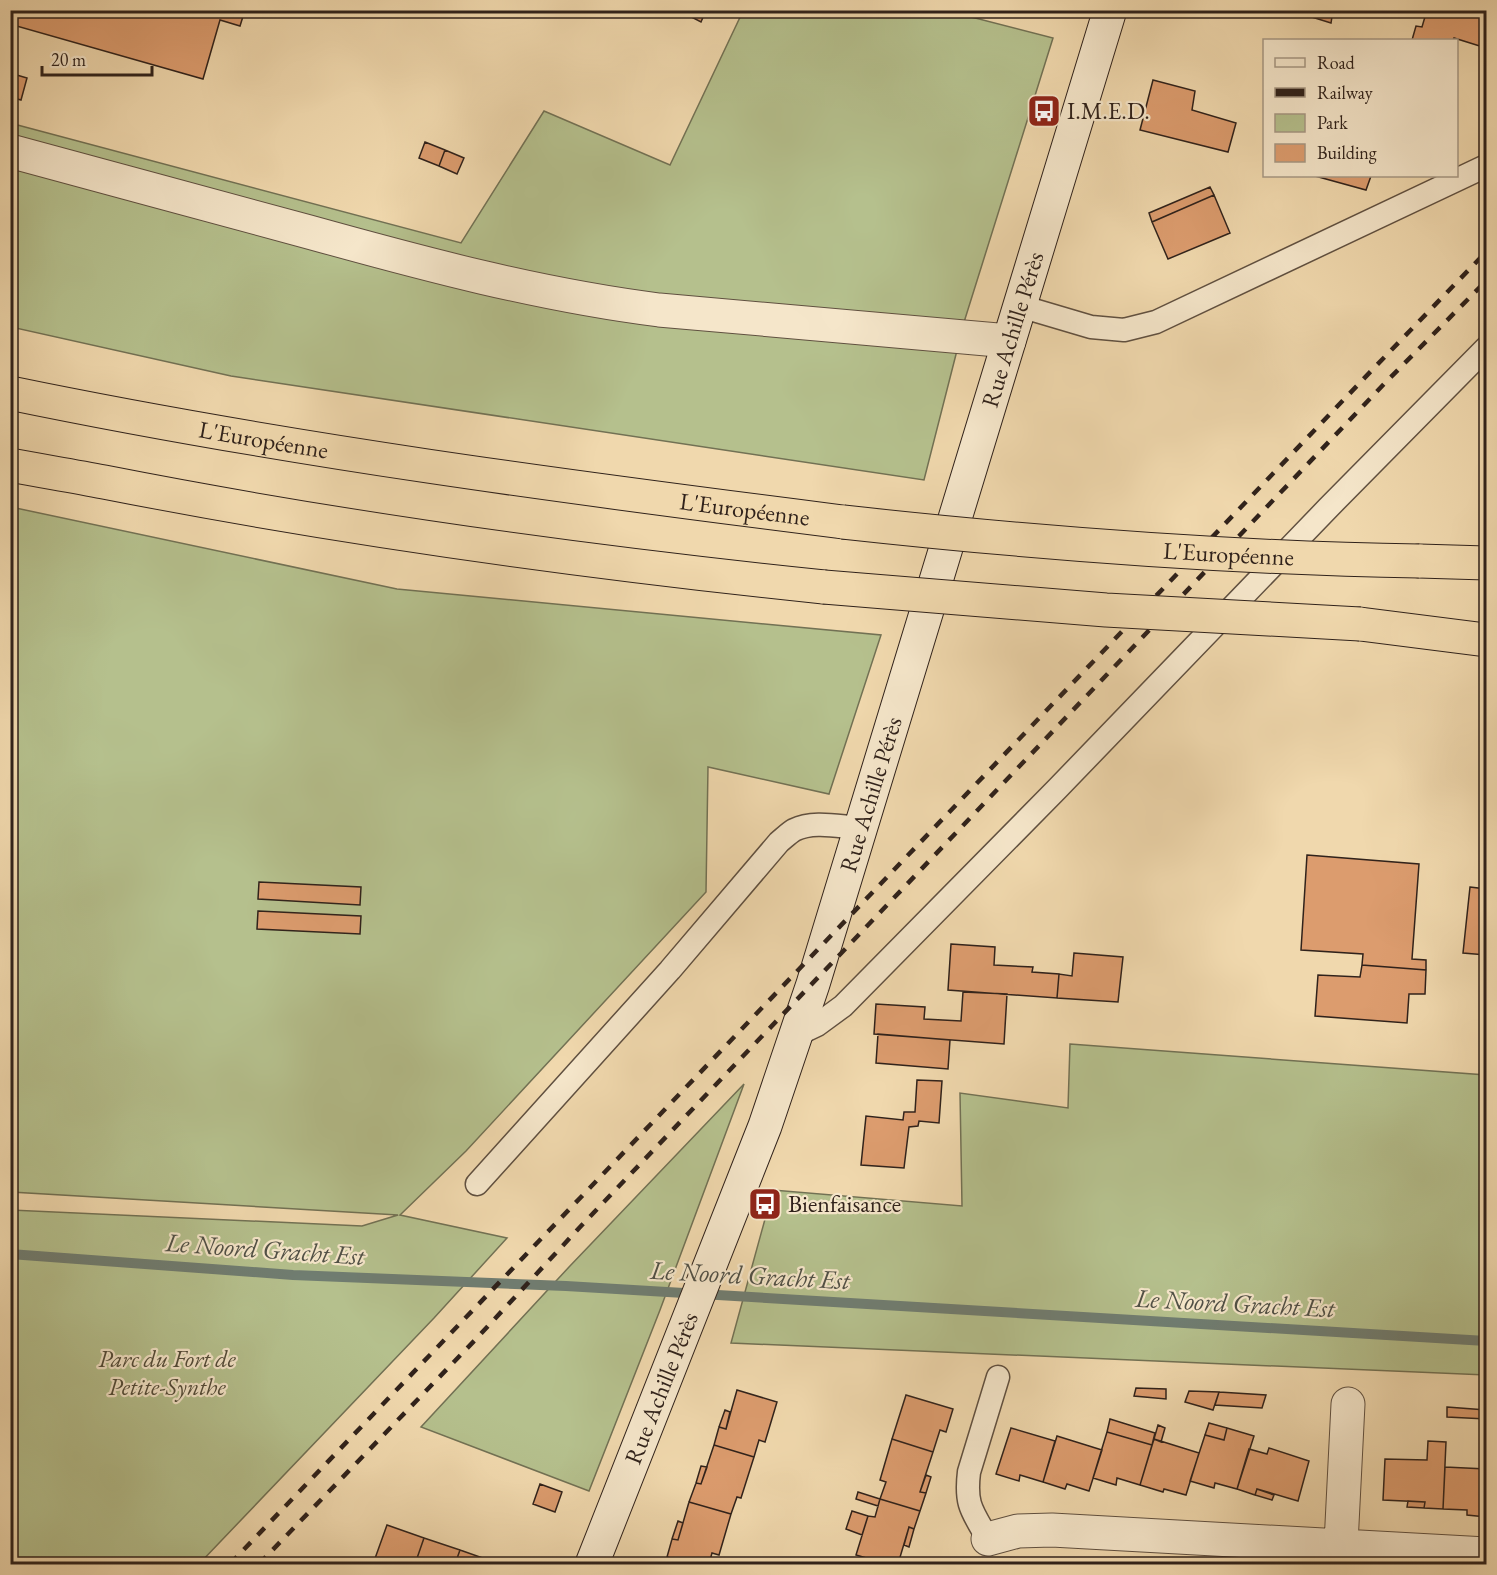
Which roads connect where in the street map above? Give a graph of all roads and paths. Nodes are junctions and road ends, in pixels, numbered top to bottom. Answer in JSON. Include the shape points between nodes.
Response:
{"nodes":[{"id":1,"x":1109,"y":11,"type":"edge"},
{"id":2,"x":10,"y":151,"type":"edge"},
{"id":3,"x":1486,"y":166,"type":"edge"},
{"id":4,"x":1020,"y":306,"type":"junction"},
{"id":5,"x":1009,"y":341,"type":"junction"},
{"id":6,"x":1486,"y":348,"type":"edge"},
{"id":7,"x":10,"y":393,"type":"edge"},
{"id":8,"x":10,"y":465,"type":"edge"},
{"id":9,"x":1486,"y":563,"type":"edge"},
{"id":10,"x":1360,"y":624,"type":"junction"},
{"id":11,"x":1486,"y":628,"type":"edge"},
{"id":12,"x":1486,"y":640,"type":"edge"},
{"id":13,"x":861,"y":828,"type":"junction"},
{"id":14,"x":795,"y":1035,"type":"junction"},
{"id":15,"x":477,"y":1184,"type":"dead end"},
{"id":16,"x":998,"y":1377,"type":"dead end"},
{"id":17,"x":1348,"y":1404,"type":"dead end"},
{"id":18,"x":988,"y":1539,"type":"joint"},
{"id":19,"x":1486,"y":1554,"type":"edge"},
{"id":20,"x":1340,"y":1555,"type":"edge"},
{"id":21,"x":592,"y":1564,"type":"edge"}],
"edges":[{"from":1,"to":4,"type":"street","name":"Rue Achille Pérès"},
{"from":2,"to":5,"type":"street","via":[[404,258],[600,302]]},
{"from":3,"to":4,"type":"lane","via":[[1156,322],[1124,330],[1091,327]]},
{"from":4,"to":5,"type":"street","name":"Rue Achille Pérès"},
{"from":5,"to":13,"type":"street","name":"Rue Achille Pérès"},
{"from":6,"to":14,"type":"lane","via":[[843,1006]]},
{"from":7,"to":9,"type":"highway","name":"L'Européenne","bridge":true,"via":[[412,464],[843,522],[1152,549]]},
{"from":8,"to":10,"type":"highway","bridge":true,"via":[[240,508],[449,541],[710,575],[1106,610]]},
{"from":10,"to":11,"type":"highway"},
{"from":10,"to":12,"type":"highway"},
{"from":13,"to":14,"type":"street","name":"Rue Achille Pérès"},
{"from":13,"to":15,"type":"lane","via":[[803,826],[780,842]]},
{"from":14,"to":21,"type":"street","name":"Rue Achille Pérès","via":[[765,1126]]},
{"from":16,"to":18,"type":"lane","via":[[967,1487],[971,1510]]},
{"from":17,"to":20,"type":"street"},
{"from":18,"to":20,"type":"street","via":[[1052,1530]]},
{"from":19,"to":20,"type":"street"}]}
